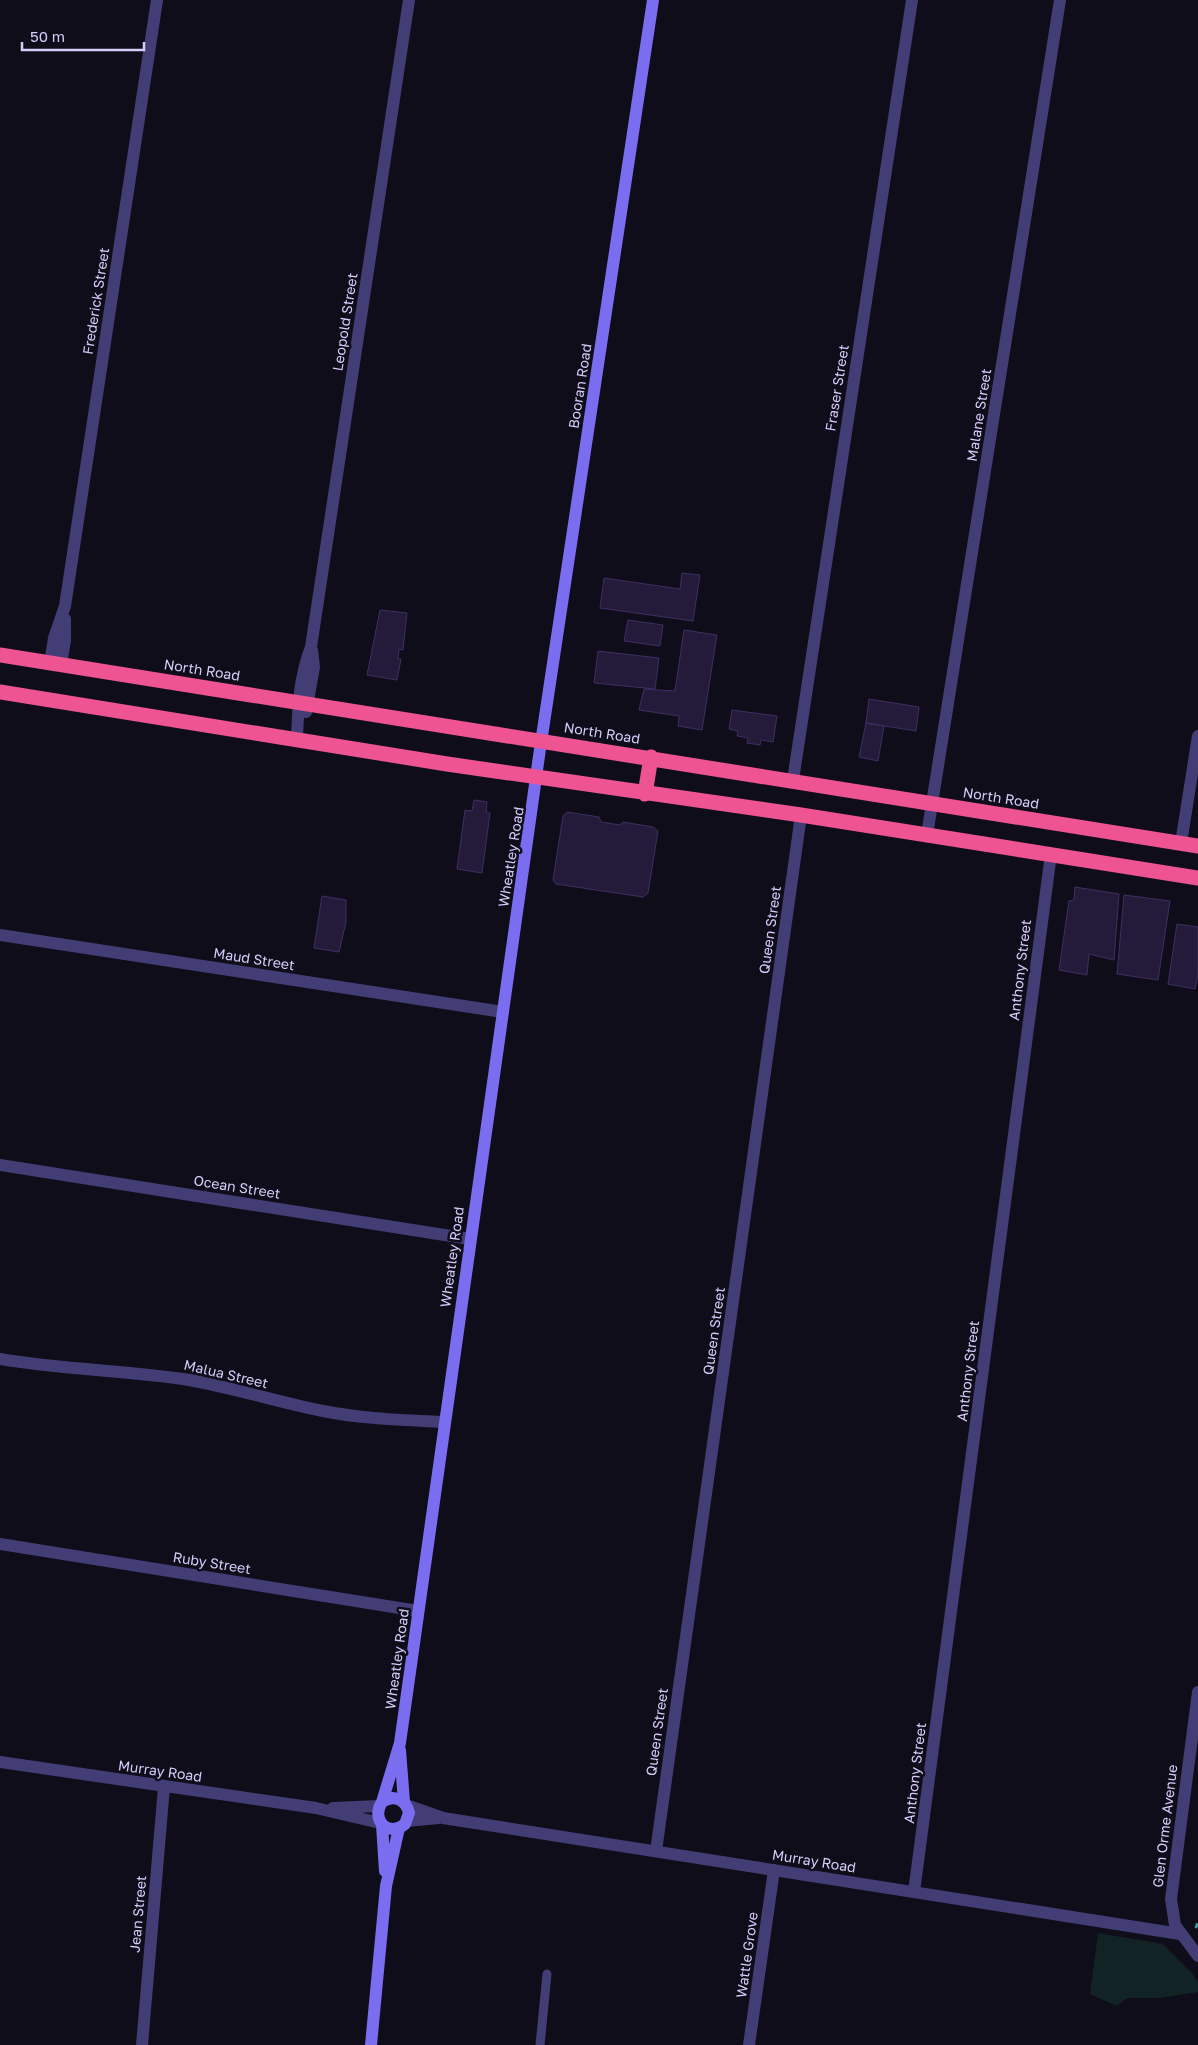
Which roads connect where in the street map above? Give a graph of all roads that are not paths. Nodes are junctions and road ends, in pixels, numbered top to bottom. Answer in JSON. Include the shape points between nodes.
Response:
{"nodes":[{"id":1,"x":157,"y":0,"type":"edge"},
{"id":2,"x":409,"y":0,"type":"edge"},
{"id":3,"x":653,"y":0,"type":"edge"},
{"id":4,"x":912,"y":0,"type":"edge"},
{"id":5,"x":1060,"y":0,"type":"edge"},
{"id":6,"x":0,"y":655,"type":"edge"},
{"id":7,"x":56,"y":664,"type":"junction"},
{"id":8,"x":0,"y":692,"type":"edge"},
{"id":9,"x":304,"y":702,"type":"junction"},
{"id":10,"x":1198,"y":736,"type":"edge"},
{"id":11,"x":297,"y":740,"type":"junction"},
{"id":12,"x":542,"y":740,"type":"junction"},
{"id":13,"x":651,"y":757,"type":"junction"},
{"id":14,"x":537,"y":777,"type":"junction"},
{"id":15,"x":793,"y":780,"type":"junction"},
{"id":16,"x":646,"y":794,"type":"junction"},
{"id":17,"x":932,"y":804,"type":"junction"},
{"id":18,"x":801,"y":815,"type":"junction"},
{"id":19,"x":927,"y":835,"type":"junction"},
{"id":20,"x":1181,"y":843,"type":"junction"},
{"id":21,"x":1198,"y":846,"type":"edge"},
{"id":22,"x":1050,"y":854,"type":"junction"},
{"id":23,"x":1198,"y":878,"type":"edge"},
{"id":24,"x":0,"y":935,"type":"edge"},
{"id":25,"x":503,"y":1012,"type":"junction"},
{"id":26,"x":0,"y":1165,"type":"edge"},
{"id":27,"x":470,"y":1239,"type":"junction"},
{"id":28,"x":0,"y":1359,"type":"edge"},
{"id":29,"x":444,"y":1422,"type":"junction"},
{"id":30,"x":0,"y":1544,"type":"edge"},
{"id":31,"x":418,"y":1611,"type":"junction"},
{"id":32,"x":1198,"y":1692,"type":"edge"},
{"id":33,"x":400,"y":1743,"type":"junction"},
{"id":34,"x":0,"y":1762,"type":"edge"},
{"id":35,"x":164,"y":1787,"type":"junction"},
{"id":36,"x":381,"y":1804,"type":"junction"},
{"id":37,"x":405,"y":1804,"type":"junction"},
{"id":38,"x":316,"y":1808,"type":"junction"},
{"id":39,"x":443,"y":1818,"type":"junction"},
{"id":40,"x":381,"y":1824,"type":"junction"},
{"id":41,"x":403,"y":1824,"type":"junction"},
{"id":42,"x":656,"y":1851,"type":"junction"},
{"id":43,"x":774,"y":1870,"type":"junction"},
{"id":44,"x":386,"y":1886,"type":"junction"},
{"id":45,"x":914,"y":1892,"type":"junction"},
{"id":46,"x":1180,"y":1934,"type":"junction"},
{"id":47,"x":1198,"y":1956,"type":"edge"},
{"id":48,"x":547,"y":1974,"type":"dead end"},
{"id":49,"x":142,"y":2045,"type":"edge"},
{"id":50,"x":371,"y":2045,"type":"edge"},
{"id":51,"x":540,"y":2045,"type":"edge"},
{"id":52,"x":748,"y":2045,"type":"edge"}],
"edges":[{"from":1,"to":7,"type":"street","name":"Frederick Street","via":[[65,606],[54,638]]},
{"from":2,"to":9,"type":"street","name":"Leopold Street","via":[[311,648],[304,666]]},
{"from":3,"to":12,"type":"street","name":"Booran Road"},
{"from":4,"to":15,"type":"street","name":"Fraser Street"},
{"from":5,"to":17,"type":"street","name":"Malane Street"},
{"from":6,"to":7,"type":"highway","name":"North Road"},
{"from":7,"to":9,"type":"highway","name":"North Road"},
{"from":8,"to":11,"type":"highway"},
{"from":9,"to":11,"type":"street","name":"Leopold Street"},
{"from":9,"to":12,"type":"highway","name":"North Road"},
{"from":10,"to":20,"type":"street"},
{"from":11,"to":14,"type":"highway"},
{"from":12,"to":13,"type":"highway","name":"North Road"},
{"from":12,"to":14,"type":"street","name":"Booran Road"},
{"from":13,"to":15,"type":"highway","name":"North Road"},
{"from":13,"to":16,"type":"highway"},
{"from":14,"to":16,"type":"highway"},
{"from":14,"to":25,"type":"street","name":"Wheatley Road"},
{"from":15,"to":17,"type":"highway","name":"North Road"},
{"from":16,"to":18,"type":"highway"},
{"from":17,"to":19,"type":"street","name":"Malane Street"},
{"from":17,"to":20,"type":"highway","name":"North Road"},
{"from":18,"to":19,"type":"highway"},
{"from":18,"to":42,"type":"street","name":"Queen Street"},
{"from":19,"to":22,"type":"highway"},
{"from":20,"to":21,"type":"highway","name":"North Road"},
{"from":22,"to":23,"type":"highway"},
{"from":22,"to":45,"type":"street","name":"Anthony Street"},
{"from":24,"to":25,"type":"street","name":"Maud Street"},
{"from":25,"to":27,"type":"street","name":"Wheatley Road"},
{"from":26,"to":27,"type":"street","name":"Ocean Street"},
{"from":27,"to":29,"type":"street","name":"Wheatley Road"},
{"from":28,"to":29,"type":"street","name":"Malua Street","via":[[174,1378],[326,1412]]},
{"from":29,"to":31,"type":"street","name":"Wheatley Road"},
{"from":30,"to":31,"type":"street","name":"Ruby Street"},
{"from":31,"to":33,"type":"street","name":"Wheatley Road"},
{"from":32,"to":46,"type":"street","name":"Glen Orme Avenue","via":[[1171,1899],[1172,1916]]},
{"from":33,"to":36,"type":"street","name":"Wheatley Road"},
{"from":33,"to":37,"type":"street","name":"Wheatley Road"},
{"from":34,"to":35,"type":"street","name":"Murray Road"},
{"from":35,"to":38,"type":"street","name":"Murray Road"},
{"from":35,"to":49,"type":"street","name":"Jean Street"},
{"from":36,"to":37,"type":"street","via":[[391,1798]]},
{"from":36,"to":38,"type":"street","name":"Murray Road"},
{"from":36,"to":40,"type":"street","via":[[377,1815]]},
{"from":37,"to":39,"type":"street","name":"Murray Road"},
{"from":37,"to":41,"type":"street","via":[[409,1813]]},
{"from":38,"to":40,"type":"street","name":"Murray Road"},
{"from":39,"to":41,"type":"street","name":"Murray Road"},
{"from":39,"to":42,"type":"street","name":"Murray Road"},
{"from":40,"to":41,"type":"street","via":[[390,1829]]},
{"from":40,"to":44,"type":"street"},
{"from":41,"to":44,"type":"street"},
{"from":42,"to":43,"type":"street","name":"Murray Road"},
{"from":43,"to":45,"type":"street","name":"Murray Road"},
{"from":43,"to":52,"type":"street","name":"Wattle Grove"},
{"from":44,"to":50,"type":"street"},
{"from":45,"to":46,"type":"street","name":"Murray Road"},
{"from":46,"to":47,"type":"street","name":"Glen Orme Avenue"},
{"from":48,"to":51,"type":"lane"}]}
